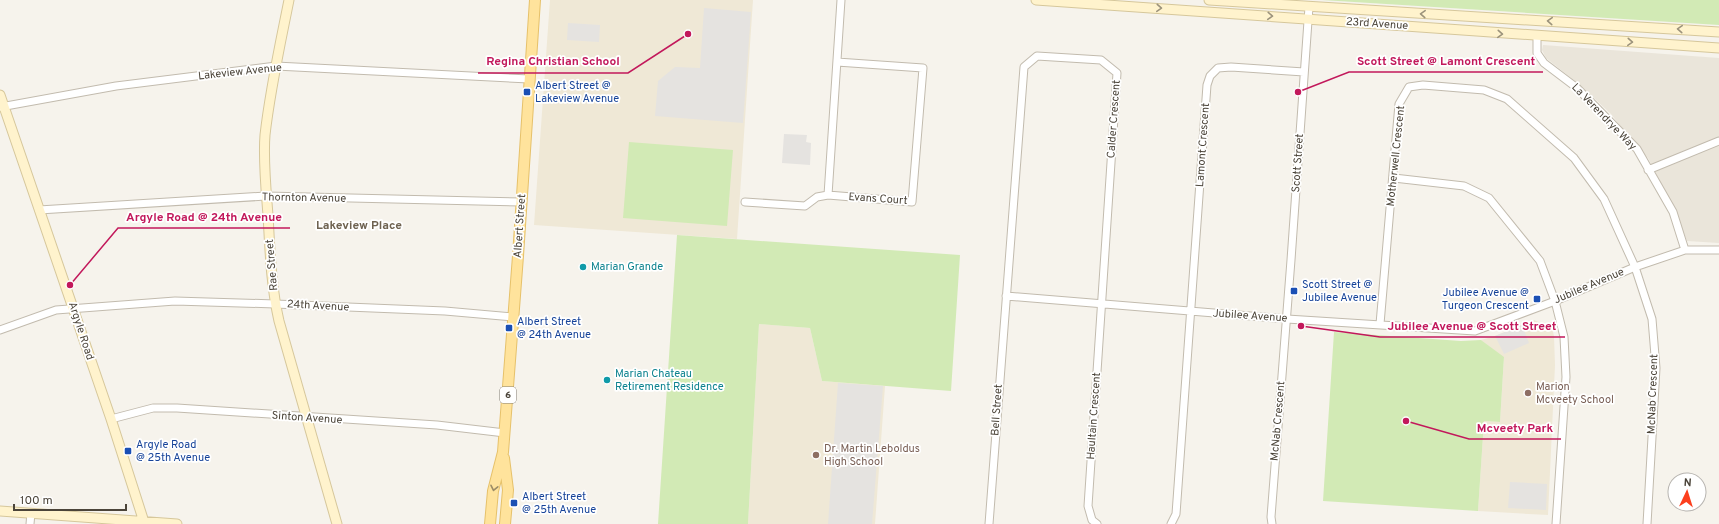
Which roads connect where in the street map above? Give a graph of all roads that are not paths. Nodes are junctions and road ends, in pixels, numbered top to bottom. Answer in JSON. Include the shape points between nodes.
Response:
{"nodes":[{"id":1,"x":289,"y":0,"type":"edge"},
{"id":2,"x":535,"y":0,"type":"edge"},
{"id":3,"x":841,"y":0,"type":"edge"},
{"id":4,"x":1036,"y":0,"type":"edge"},
{"id":5,"x":1209,"y":0,"type":"edge"},
{"id":6,"x":1309,"y":7,"type":"junction"},
{"id":7,"x":1308,"y":19,"type":"junction"},
{"id":8,"x":1719,"y":32,"type":"edge"},
{"id":9,"x":1537,"y":36,"type":"junction"},
{"id":10,"x":1719,"y":48,"type":"edge"},
{"id":11,"x":837,"y":62,"type":"junction"},
{"id":12,"x":276,"y":66,"type":"junction"},
{"id":13,"x":1304,"y":72,"type":"junction"},
{"id":14,"x":529,"y":79,"type":"junction"},
{"id":15,"x":0,"y":95,"type":"edge"},
{"id":16,"x":2,"y":107,"type":"edge"},
{"id":17,"x":1719,"y":141,"type":"edge"},
{"id":18,"x":1648,"y":170,"type":"junction"},
{"id":19,"x":1394,"y":178,"type":"junction"},
{"id":20,"x":266,"y":196,"type":"junction"},
{"id":21,"x":828,"y":196,"type":"junction"},
{"id":22,"x":522,"y":202,"type":"junction"},
{"id":23,"x":745,"y":202,"type":"dead end"},
{"id":24,"x":39,"y":210,"type":"junction"},
{"id":25,"x":1685,"y":250,"type":"junction"},
{"id":26,"x":1719,"y":250,"type":"edge"},
{"id":27,"x":1635,"y":266,"type":"junction"},
{"id":28,"x":1006,"y":296,"type":"junction"},
{"id":29,"x":1555,"y":301,"type":"junction"},
{"id":30,"x":275,"y":304,"type":"junction"},
{"id":31,"x":1102,"y":305,"type":"junction"},
{"id":32,"x":74,"y":308,"type":"junction"},
{"id":33,"x":1192,"y":312,"type":"junction"},
{"id":34,"x":514,"y":317,"type":"junction"},
{"id":35,"x":1287,"y":319,"type":"junction"},
{"id":36,"x":1380,"y":324,"type":"junction"},
{"id":37,"x":0,"y":330,"type":"edge"},
{"id":38,"x":307,"y":418,"type":"junction"},
{"id":39,"x":111,"y":419,"type":"junction"},
{"id":40,"x":505,"y":433,"type":"junction"},
{"id":41,"x":503,"y":452,"type":"junction"},
{"id":42,"x":0,"y":511,"type":"edge"},
{"id":43,"x":31,"y":513,"type":"junction"},
{"id":44,"x":144,"y":523,"type":"edge"},
{"id":45,"x":30,"y":524,"type":"edge"},
{"id":46,"x":177,"y":524,"type":"edge"},
{"id":47,"x":337,"y":524,"type":"edge"},
{"id":48,"x":490,"y":524,"type":"edge"},
{"id":49,"x":505,"y":524,"type":"edge"},
{"id":50,"x":988,"y":524,"type":"edge"},
{"id":51,"x":1097,"y":524,"type":"edge"},
{"id":52,"x":1171,"y":524,"type":"edge"},
{"id":53,"x":1272,"y":524,"type":"edge"},
{"id":54,"x":1556,"y":524,"type":"edge"},
{"id":55,"x":1647,"y":524,"type":"edge"}],
"edges":[{"from":1,"to":12,"type":"main road","name":"Rae Street"},
{"from":2,"to":14,"type":"main road","name":"Albert Street","number":"6"},
{"from":3,"to":11,"type":"street"},
{"from":4,"to":7,"type":"main road","name":"23rd Avenue","one_way":true},
{"from":5,"to":6,"type":"main road","name":"23rd Avenue"},
{"from":6,"to":7,"type":"street","name":"Scott Street"},
{"from":8,"to":6,"type":"main road","name":"23rd Avenue","one_way":true},
{"from":7,"to":9,"type":"main road","name":"23rd Avenue","one_way":true},
{"from":7,"to":13,"type":"street","name":"Scott Street"},
{"from":9,"to":10,"type":"main road","name":"23rd Avenue","one_way":true},
{"from":9,"to":18,"type":"street","name":"La Verendrye Way","via":[[1537,53],[1544,62],[1577,88],[1637,149]]},
{"from":11,"to":21,"type":"street"},
{"from":11,"to":21,"type":"street","name":"Evans Court","via":[[923,68],[912,202]]},
{"from":12,"to":14,"type":"street","name":"Lakeview Avenue"},
{"from":12,"to":16,"type":"street","name":"Lakeview Avenue","via":[[116,86]]},
{"from":12,"to":20,"type":"main road","name":"Rae Street","via":[[265,136]]},
{"from":13,"to":33,"type":"street","name":"Lamont Crescent","via":[[1231,67],[1218,68],[1210,76],[1206,93]]},
{"from":13,"to":35,"type":"street","name":"Scott Street"},
{"from":14,"to":22,"type":"main road","name":"Albert Street","number":"6"},
{"from":15,"to":16,"type":"main road","name":"Argyle Road"},
{"from":16,"to":24,"type":"main road","name":"Argyle Road"},
{"from":17,"to":18,"type":"street"},
{"from":18,"to":25,"type":"street","name":"La Verendrye Way","via":[[1673,212]]},
{"from":19,"to":27,"type":"street","name":"Motherwell Crescent","via":[[1399,104],[1409,87],[1423,85],[1484,90],[1507,99],[1574,158],[1604,199]]},
{"from":19,"to":29,"type":"street","via":[[1464,186],[1489,198],[1540,261]]},
{"from":19,"to":36,"type":"street","name":"Motherwell Crescent"},
{"from":20,"to":22,"type":"street","name":"Thornton Avenue"},
{"from":20,"to":24,"type":"street","name":"Thornton Avenue"},
{"from":20,"to":30,"type":"main road","name":"Rae Street"},
{"from":21,"to":23,"type":"street","via":[[817,197],[805,206]]},
{"from":22,"to":34,"type":"main road","name":"Albert Street","number":"6"},
{"from":24,"to":32,"type":"main road","name":"Argyle Road"},
{"from":25,"to":26,"type":"street","name":"Jubilee Avenue"},
{"from":25,"to":27,"type":"street","name":"Jubilee Avenue"},
{"from":27,"to":29,"type":"street","name":"Jubilee Avenue"},
{"from":27,"to":55,"type":"street","name":"McNab Crescent","via":[[1652,319],[1656,368]]},
{"from":28,"to":31,"type":"street","name":"Jubilee Avenue"},
{"from":28,"to":31,"type":"street","name":"Calder Crescent","via":[[1024,67],[1037,56],[1100,60],[1117,73]]},
{"from":28,"to":50,"type":"street","name":"Bell Street"},
{"from":29,"to":36,"type":"street","name":"Jubilee Avenue","via":[[1475,331]]},
{"from":29,"to":54,"type":"street","via":[[1564,337],[1566,377]]},
{"from":30,"to":32,"type":"street","name":"24th Avenue","via":[[175,301]]},
{"from":30,"to":34,"type":"street","name":"24th Avenue"},
{"from":30,"to":38,"type":"main road","name":"Rae Street"},
{"from":31,"to":33,"type":"street","name":"Jubilee Avenue"},
{"from":31,"to":51,"type":"street","name":"Haultain Crescent","via":[[1088,506],[1092,520]]},
{"from":32,"to":37,"type":"street","name":"24th Avenue","via":[[56,310]]},
{"from":32,"to":39,"type":"main road","name":"Argyle Road"},
{"from":33,"to":35,"type":"street","name":"Jubilee Avenue"},
{"from":33,"to":52,"type":"street","via":[[1176,514]]},
{"from":34,"to":40,"type":"main road","name":"Albert Street","number":"6"},
{"from":35,"to":36,"type":"street","name":"Jubilee Avenue"},
{"from":35,"to":53,"type":"street","name":"McNab Crescent"},
{"from":38,"to":39,"type":"street","name":"Sinton Avenue","via":[[153,408]]},
{"from":38,"to":40,"type":"street","name":"Sinton Avenue"},
{"from":38,"to":47,"type":"main road","name":"Rae Street"},
{"from":39,"to":44,"type":"main road","name":"Argyle Road"},
{"from":40,"to":41,"type":"main road","name":"Albert Street","number":"6"},
{"from":41,"to":48,"type":"main road","name":"Albert Street","number":"6","one_way":true,"via":[[493,491]]},
{"from":41,"to":49,"type":"main road","name":"Albert Street","number":"6","via":[[508,490]]},
{"from":42,"to":43,"type":"main road"},
{"from":43,"to":44,"type":"main road"},
{"from":43,"to":45,"type":"street"},
{"from":44,"to":46,"type":"main road"}]}
